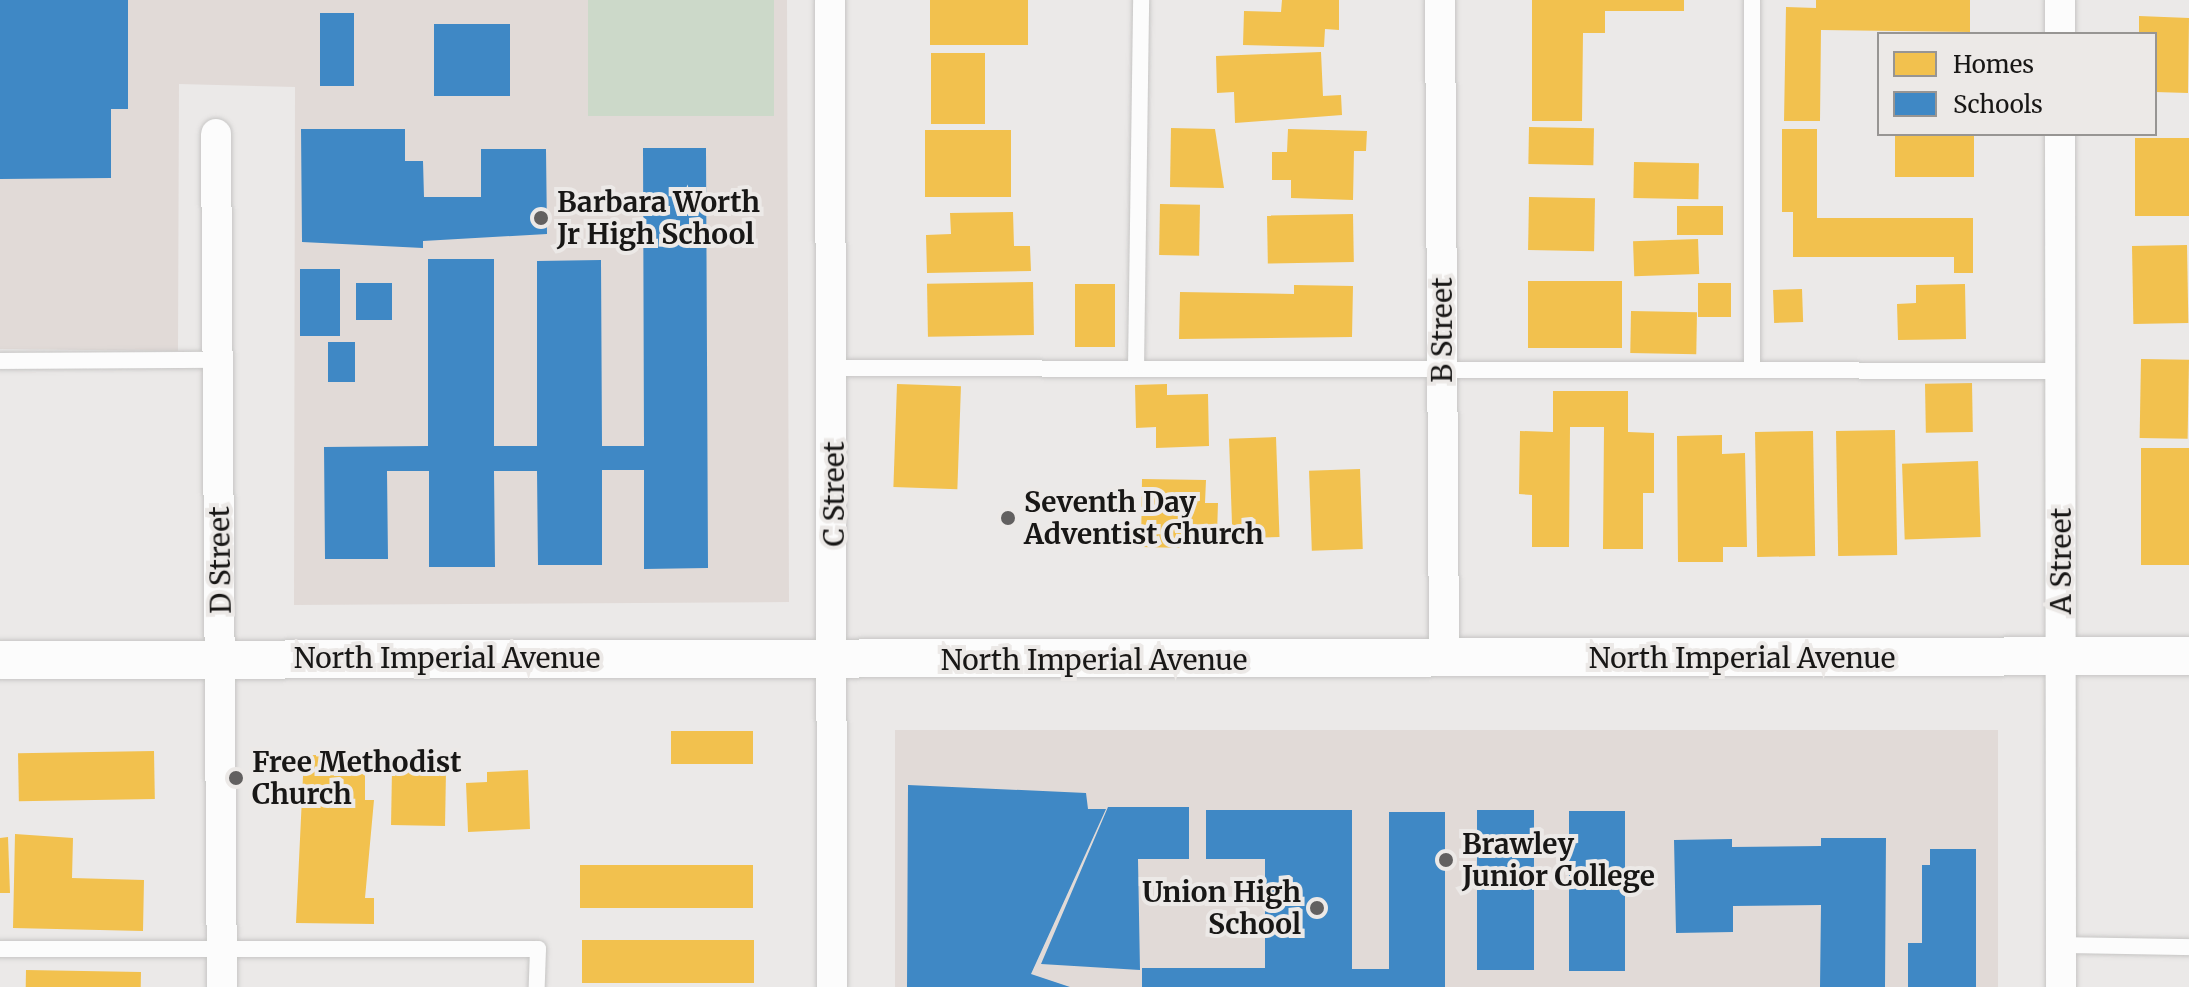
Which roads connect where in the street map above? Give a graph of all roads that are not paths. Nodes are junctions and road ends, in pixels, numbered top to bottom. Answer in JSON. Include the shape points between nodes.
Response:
{"nodes":[{"id":1,"x":830,"y":0,"type":"edge"},
{"id":2,"x":1141,"y":0,"type":"edge"},
{"id":3,"x":1440,"y":0,"type":"edge"},
{"id":4,"x":1752,"y":0,"type":"edge"},
{"id":5,"x":2060,"y":0,"type":"edge"},
{"id":6,"x":2060,"y":32,"type":"edge"},
{"id":7,"x":216,"y":134,"type":"dead end"},
{"id":8,"x":2060,"y":136,"type":"edge"},
{"id":9,"x":218,"y":360,"type":"junction"},
{"id":10,"x":0,"y":361,"type":"edge"},
{"id":11,"x":833,"y":368,"type":"junction"},
{"id":12,"x":1136,"y":368,"type":"junction"},
{"id":13,"x":1443,"y":369,"type":"junction"},
{"id":14,"x":1752,"y":370,"type":"junction"},
{"id":15,"x":2060,"y":371,"type":"junction"},
{"id":16,"x":2061,"y":656,"type":"junction"},
{"id":17,"x":2189,"y":656,"type":"edge"},
{"id":18,"x":221,"y":658,"type":"junction"},
{"id":19,"x":836,"y":659,"type":"junction"},
{"id":20,"x":0,"y":660,"type":"edge"},
{"id":21,"x":1444,"y":660,"type":"junction"},
{"id":22,"x":222,"y":945,"type":"junction"},
{"id":23,"x":2061,"y":945,"type":"junction"},
{"id":24,"x":2189,"y":947,"type":"edge"},
{"id":25,"x":0,"y":949,"type":"edge"},
{"id":26,"x":222,"y":987,"type":"edge"},
{"id":27,"x":537,"y":987,"type":"edge"},
{"id":28,"x":832,"y":987,"type":"edge"},
{"id":29,"x":2061,"y":987,"type":"edge"}],
"edges":[{"from":1,"to":11,"type":"street","name":"C Street"},
{"from":2,"to":12,"type":"lane"},
{"from":3,"to":13,"type":"street","name":"B Street"},
{"from":4,"to":14,"type":"lane"},
{"from":5,"to":6,"type":"street"},
{"from":7,"to":9,"type":"street","name":"D Street"},
{"from":8,"to":15,"type":"street","name":"A Street"},
{"from":9,"to":10,"type":"lane"},
{"from":9,"to":18,"type":"street","name":"D Street"},
{"from":11,"to":12,"type":"lane"},
{"from":11,"to":19,"type":"street","name":"C Street"},
{"from":12,"to":13,"type":"lane"},
{"from":13,"to":14,"type":"lane"},
{"from":13,"to":21,"type":"street","name":"B Street"},
{"from":14,"to":15,"type":"lane"},
{"from":15,"to":16,"type":"street","name":"A Street"},
{"from":16,"to":17,"type":"street","name":"North Imperial Avenue"},
{"from":16,"to":21,"type":"street","name":"North Imperial Avenue"},
{"from":16,"to":23,"type":"street","name":"A Street"},
{"from":18,"to":19,"type":"street","name":"North Imperial Avenue"},
{"from":18,"to":20,"type":"street","name":"North Imperial Avenue"},
{"from":18,"to":22,"type":"street","name":"D Street"},
{"from":19,"to":21,"type":"street","name":"North Imperial Avenue"},
{"from":19,"to":28,"type":"street","name":"C Street"},
{"from":22,"to":25,"type":"lane"},
{"from":22,"to":26,"type":"street","name":"D Street"},
{"from":22,"to":27,"type":"lane","via":[[538,949]]},
{"from":23,"to":24,"type":"lane"},
{"from":23,"to":29,"type":"street","name":"A Street"}]}
